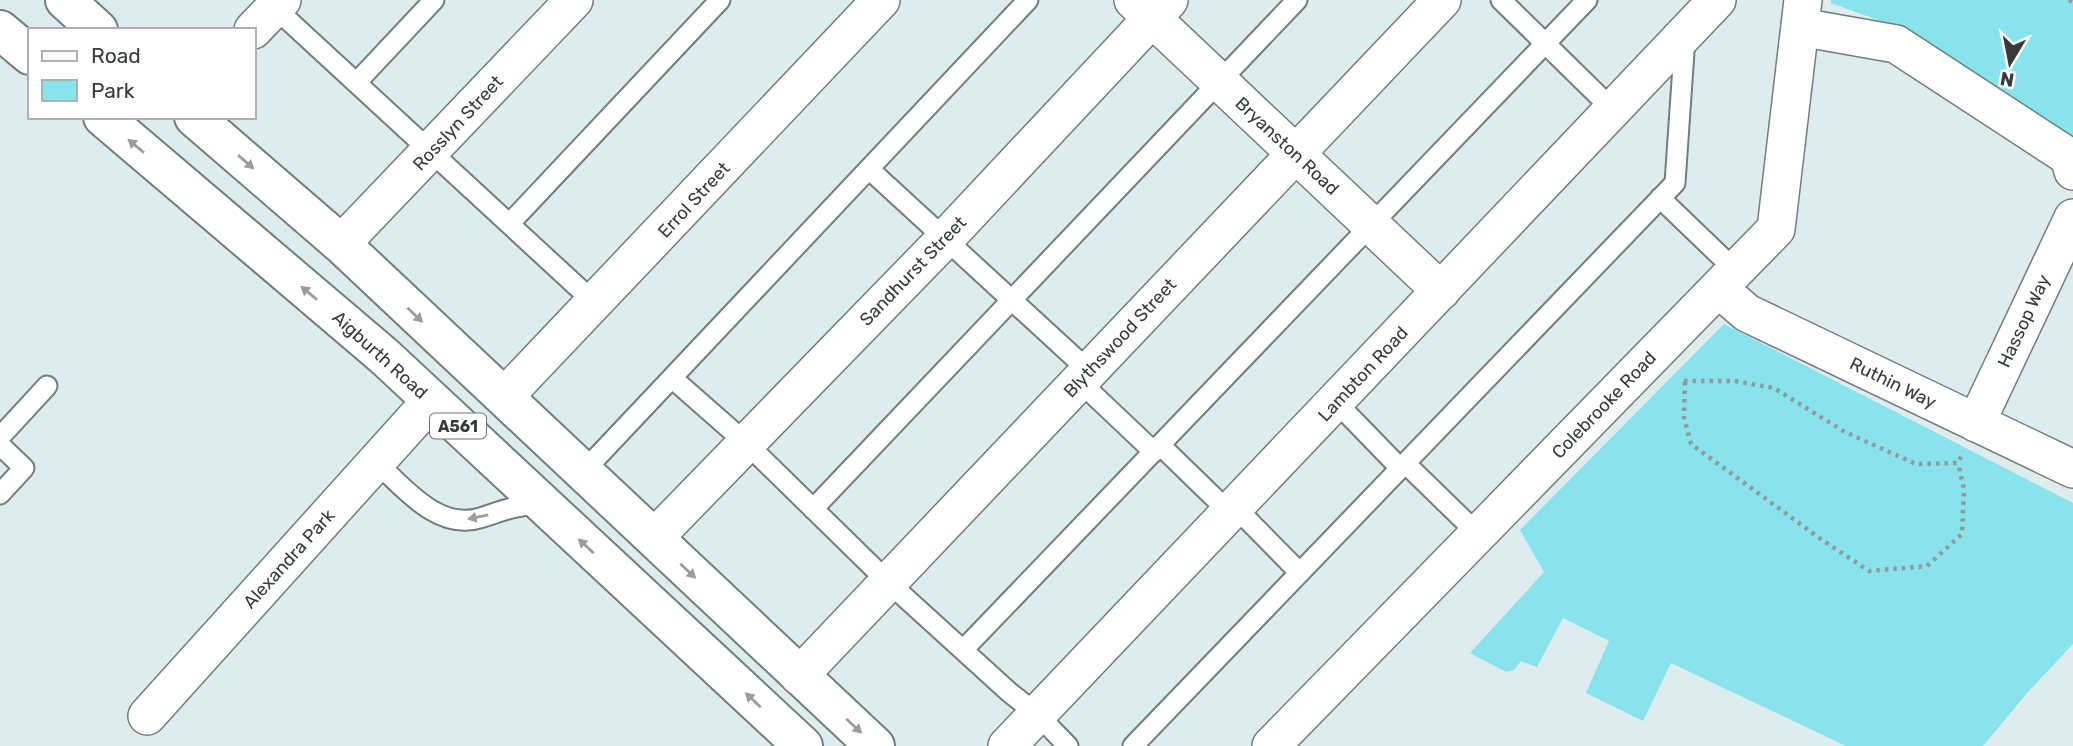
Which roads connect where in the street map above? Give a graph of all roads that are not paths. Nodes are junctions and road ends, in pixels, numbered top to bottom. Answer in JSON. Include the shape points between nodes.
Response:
{"nodes":[{"id":1,"x":65,"y":0,"type":"edge"},
{"id":2,"x":434,"y":0,"type":"edge"},
{"id":3,"x":574,"y":0,"type":"edge"},
{"id":4,"x":720,"y":0,"type":"edge"},
{"id":5,"x":881,"y":0,"type":"edge"},
{"id":6,"x":1028,"y":0,"type":"edge"},
{"id":7,"x":1297,"y":0,"type":"edge"},
{"id":8,"x":1442,"y":0,"type":"edge"},
{"id":9,"x":1501,"y":0,"type":"edge"},
{"id":10,"x":1587,"y":0,"type":"edge"},
{"id":11,"x":1717,"y":0,"type":"edge"},
{"id":12,"x":1151,"y":6,"type":"edge"},
{"id":13,"x":270,"y":12,"type":"edge"},
{"id":14,"x":1802,"y":13,"type":"edge"},
{"id":15,"x":96,"y":28,"type":"edge"},
{"id":16,"x":0,"y":30,"type":"edge"},
{"id":17,"x":1686,"y":33,"type":"junction"},
{"id":18,"x":1546,"y":43,"type":"junction"},
{"id":19,"x":28,"y":53,"type":"edge"},
{"id":20,"x":357,"y":82,"type":"junction"},
{"id":21,"x":1220,"y":82,"type":"junction"},
{"id":22,"x":1612,"y":110,"type":"junction"},
{"id":23,"x":105,"y":119,"type":"edge"},
{"id":24,"x":196,"y":119,"type":"edge"},
{"id":25,"x":432,"y":152,"type":"junction"},
{"id":26,"x":1296,"y":153,"type":"junction"},
{"id":27,"x":869,"y":169,"type":"junction"},
{"id":28,"x":2073,"y":171,"type":"edge"},
{"id":29,"x":1660,"y":198,"type":"junction"},
{"id":30,"x":2073,"y":218,"type":"edge"},
{"id":31,"x":511,"y":222,"type":"junction"},
{"id":32,"x":1371,"y":225,"type":"junction"},
{"id":33,"x":945,"y":239,"type":"junction"},
{"id":34,"x":341,"y":244,"type":"junction"},
{"id":35,"x":1727,"y":279,"type":"junction"},
{"id":36,"x":1441,"y":291,"type":"junction"},
{"id":37,"x":1012,"y":301,"type":"junction"},
{"id":38,"x":596,"y":304,"type":"junction"},
{"id":39,"x":1084,"y":376,"type":"junction"},
{"id":40,"x":672,"y":378,"type":"junction"},
{"id":41,"x":47,"y":386,"type":"dead end"},
{"id":42,"x":504,"y":397,"type":"junction"},
{"id":43,"x":431,"y":401,"type":"junction"},
{"id":44,"x":1336,"y":402,"type":"junction"},
{"id":45,"x":1976,"y":423,"type":"junction"},
{"id":46,"x":0,"y":437,"type":"edge"},
{"id":47,"x":746,"y":443,"type":"junction"},
{"id":48,"x":0,"y":445,"type":"edge"},
{"id":49,"x":1157,"y":448,"type":"junction"},
{"id":50,"x":376,"y":462,"type":"junction"},
{"id":51,"x":1402,"y":466,"type":"junction"},
{"id":52,"x":2073,"y":469,"type":"edge"},
{"id":53,"x":583,"y":472,"type":"junction"},
{"id":54,"x":0,"y":494,"type":"edge"},
{"id":55,"x":544,"y":506,"type":"junction"},
{"id":56,"x":813,"y":509,"type":"junction"},
{"id":57,"x":1233,"y":511,"type":"junction"},
{"id":58,"x":1478,"y":534,"type":"junction"},
{"id":59,"x":654,"y":538,"type":"junction"},
{"id":60,"x":1299,"y":572,"type":"junction"},
{"id":61,"x":888,"y":582,"type":"junction"},
{"id":62,"x":963,"y":650,"type":"junction"},
{"id":63,"x":799,"y":676,"type":"junction"},
{"id":64,"x":1037,"y":714,"type":"junction"},
{"id":65,"x":147,"y":716,"type":"dead end"},
{"id":66,"x":803,"y":746,"type":"edge"},
{"id":67,"x":875,"y":746,"type":"edge"},
{"id":68,"x":1007,"y":746,"type":"edge"},
{"id":69,"x":1068,"y":746,"type":"edge"},
{"id":70,"x":1133,"y":746,"type":"edge"},
{"id":71,"x":1271,"y":746,"type":"edge"}],
"edges":[{"from":1,"to":15,"type":"highway"},
{"from":2,"to":20,"type":"lane"},
{"from":3,"to":25,"type":"street","name":"Rosslyn Street"},
{"from":4,"to":31,"type":"lane"},
{"from":5,"to":38,"type":"street","name":"Errol Street"},
{"from":6,"to":27,"type":"lane"},
{"from":7,"to":21,"type":"lane"},
{"from":8,"to":26,"type":"street","name":"Blythswood Street"},
{"from":9,"to":18,"type":"lane"},
{"from":10,"to":18,"type":"lane"},
{"from":11,"to":17,"type":"street","name":"Lambton Road"},
{"from":12,"to":21,"type":"street","name":"Bryanston Road"},
{"from":12,"to":33,"type":"street","name":"Sandhurst Street"},
{"from":13,"to":20,"type":"lane"},
{"from":14,"to":28,"type":"street","via":[[1896,44],[2068,157]]},
{"from":14,"to":35,"type":"street","name":"Colebrooke Road","via":[[1776,229]]},
{"from":16,"to":19,"type":"highway"},
{"from":17,"to":22,"type":"street","name":"Lambton Road"},
{"from":17,"to":29,"type":"lane","via":[[1675,183]]},
{"from":18,"to":22,"type":"lane"},
{"from":18,"to":32,"type":"lane"},
{"from":20,"to":25,"type":"lane"},
{"from":21,"to":26,"type":"street","name":"Bryanston Road"},
{"from":21,"to":37,"type":"lane"},
{"from":22,"to":36,"type":"street","name":"Lambton Road"},
{"from":43,"to":23,"type":"highway","name":"Aigburth Road","number":"A561","one_way":true},
{"from":24,"to":34,"type":"highway","number":"A561","one_way":true},
{"from":25,"to":31,"type":"lane"},
{"from":25,"to":34,"type":"street","name":"Rosslyn Street"},
{"from":26,"to":32,"type":"street","name":"Bryanston Road"},
{"from":26,"to":39,"type":"street","name":"Blythswood Street"},
{"from":27,"to":33,"type":"lane"},
{"from":27,"to":40,"type":"lane"},
{"from":29,"to":35,"type":"lane"},
{"from":29,"to":51,"type":"lane"},
{"from":30,"to":45,"type":"street","name":"Hassop Way"},
{"from":31,"to":38,"type":"lane"},
{"from":32,"to":36,"type":"street","name":"Bryanston Road"},
{"from":32,"to":49,"type":"lane"},
{"from":33,"to":37,"type":"lane"},
{"from":33,"to":47,"type":"street","name":"Sandhurst Street"},
{"from":34,"to":42,"type":"highway","number":"A561","one_way":true},
{"from":35,"to":45,"type":"street","name":"Ruthin Way","via":[[1747,313]]},
{"from":35,"to":58,"type":"street","name":"Colebrooke Road"},
{"from":36,"to":44,"type":"street","name":"Lambton Road"},
{"from":37,"to":39,"type":"lane"},
{"from":37,"to":56,"type":"lane"},
{"from":38,"to":42,"type":"street","name":"Errol Street"},
{"from":39,"to":49,"type":"lane"},
{"from":39,"to":61,"type":"street","name":"Blythswood Street"},
{"from":40,"to":47,"type":"lane"},
{"from":40,"to":53,"type":"lane"},
{"from":41,"to":46,"type":"lane"},
{"from":42,"to":53,"type":"highway","number":"A561"},
{"from":43,"to":50,"type":"street","name":"Alexandra Park"},
{"from":43,"to":55,"type":"highway","name":"Aigburth Road","number":"A561"},
{"from":44,"to":51,"type":"lane"},
{"from":44,"to":57,"type":"street","name":"Lambton Road"},
{"from":45,"to":52,"type":"street","name":"Ruthin Way"},
{"from":47,"to":56,"type":"lane"},
{"from":47,"to":59,"type":"street","name":"Sandhurst Street"},
{"from":48,"to":54,"type":"lane","via":[[24,468]]},
{"from":49,"to":57,"type":"lane"},
{"from":49,"to":62,"type":"lane"},
{"from":55,"to":50,"type":"lane","one_way":true,"via":[[513,506],[477,519],[440,515],[422,505]]},
{"from":50,"to":65,"type":"street","name":"Alexandra Park"},
{"from":51,"to":58,"type":"lane"},
{"from":51,"to":60,"type":"lane"},
{"from":53,"to":59,"type":"highway","number":"A561"},
{"from":66,"to":55,"type":"highway","name":"Aigburth Road","number":"A561","one_way":true},
{"from":56,"to":61,"type":"lane"},
{"from":57,"to":60,"type":"lane"},
{"from":57,"to":64,"type":"street","name":"Lambton Road"},
{"from":58,"to":71,"type":"street","name":"Colebrooke Road"},
{"from":59,"to":63,"type":"highway","number":"A561","one_way":true},
{"from":60,"to":70,"type":"lane"},
{"from":61,"to":62,"type":"lane"},
{"from":61,"to":63,"type":"street","name":"Blythswood Street"},
{"from":62,"to":64,"type":"lane"},
{"from":63,"to":67,"type":"highway","number":"A561","one_way":true},
{"from":64,"to":68,"type":"street","name":"Lambton Road"},
{"from":64,"to":69,"type":"lane"}]}
